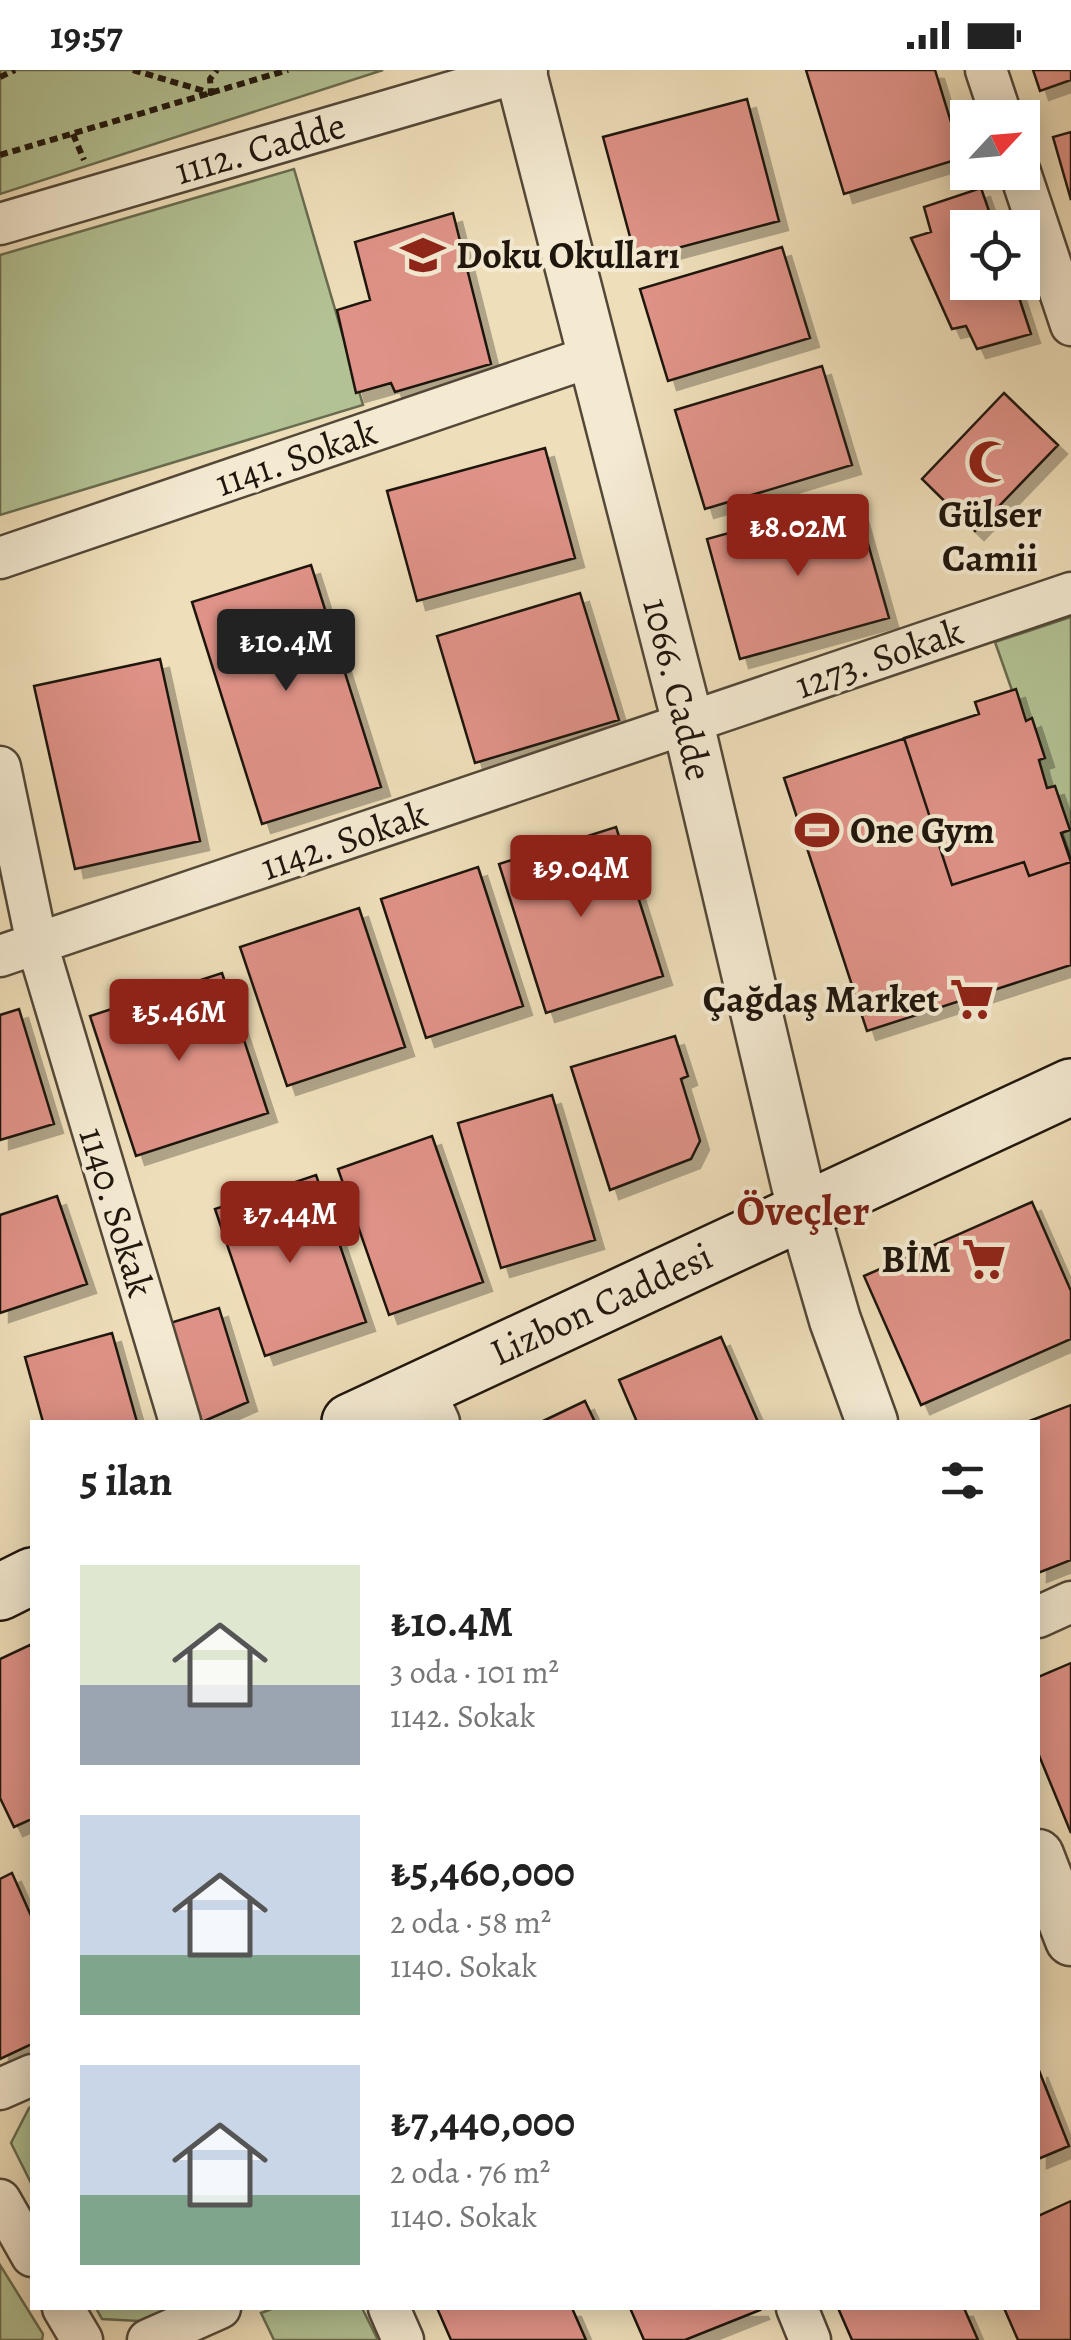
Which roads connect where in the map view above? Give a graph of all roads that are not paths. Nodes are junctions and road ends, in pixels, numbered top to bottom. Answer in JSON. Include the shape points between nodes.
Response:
{"nodes":[{"id":1,"x":986,"y":70,"type":"edge"},
{"id":2,"x":522,"y":71,"type":"edge"},
{"id":3,"x":996,"y":100,"type":"edge"},
{"id":4,"x":1026,"y":190,"type":"edge"},
{"id":5,"x":0,"y":224,"type":"edge"},
{"id":6,"x":1071,"y":325,"type":"edge"},
{"id":7,"x":593,"y":356,"type":"junction"},
{"id":8,"x":0,"y":558,"type":"edge"},
{"id":9,"x":1071,"y":593,"type":"edge"},
{"id":10,"x":688,"y":723,"type":"junction"},
{"id":11,"x":0,"y":767,"type":"edge"},
{"id":12,"x":19,"y":950,"type":"edge"},
{"id":13,"x":1071,"y":1087,"type":"edge"},
{"id":14,"x":803,"y":1210,"type":"junction"},
{"id":15,"x":431,"y":1405,"type":"edge"},
{"id":16,"x":179,"y":1420,"type":"edge"},
{"id":17,"x":360,"y":1420,"type":"edge"},
{"id":18,"x":871,"y":1420,"type":"edge"},
{"id":19,"x":30,"y":1577,"type":"edge"},
{"id":20,"x":0,"y":1592,"type":"edge"},
{"id":21,"x":1071,"y":1602,"type":"edge"},
{"id":22,"x":1040,"y":1616,"type":"edge"},
{"id":23,"x":1040,"y":1860,"type":"edge"},
{"id":24,"x":1071,"y":1940,"type":"edge"},
{"id":25,"x":30,"y":2075,"type":"edge"},
{"id":26,"x":0,"y":2090,"type":"edge"},
{"id":27,"x":0,"y":2200,"type":"edge"},
{"id":28,"x":30,"y":2252,"type":"edge"},
{"id":29,"x":64,"y":2310,"type":"edge"},
{"id":30,"x":216,"y":2310,"type":"edge"},
{"id":31,"x":390,"y":2310,"type":"edge"},
{"id":32,"x":798,"y":2310,"type":"edge"},
{"id":33,"x":82,"y":2340,"type":"edge"},
{"id":34,"x":148,"y":2340,"type":"edge"},
{"id":35,"x":403,"y":2340,"type":"edge"},
{"id":36,"x":810,"y":2340,"type":"edge"}],
"edges":[{"from":1,"to":3,"type":"street"},
{"from":2,"to":5,"type":"street","name":"1112. Cadde"},
{"from":2,"to":7,"type":"street","name":"1066. Cadde"},
{"from":4,"to":6,"type":"street"},
{"from":7,"to":8,"type":"street","name":"1141. Sokak"},
{"from":7,"to":10,"type":"street","name":"1066. Cadde"},
{"from":9,"to":10,"type":"street","name":"1273. Sokak"},
{"from":10,"to":12,"type":"street","name":"1142. Sokak"},
{"from":10,"to":14,"type":"street","name":"1066. Cadde"},
{"from":11,"to":12,"type":"street","name":"1140. Sokak"},
{"from":12,"to":16,"type":"street","name":"1140. Sokak"},
{"from":13,"to":14,"type":"main road","name":"Lizbon Caddesi"},
{"from":14,"to":15,"type":"main road","name":"Lizbon Caddesi"},
{"from":14,"to":18,"type":"street","name":"1066. Cadde"},
{"from":15,"to":17,"type":"main road","name":"Lizbon Caddesi"},
{"from":19,"to":20,"type":"main road"},
{"from":21,"to":22,"type":"street"},
{"from":23,"to":24,"type":"street"},
{"from":25,"to":26,"type":"street"},
{"from":27,"to":28,"type":"street"},
{"from":29,"to":33,"type":"street"},
{"from":30,"to":34,"type":"street"},
{"from":31,"to":35,"type":"street"},
{"from":32,"to":36,"type":"street"}]}
